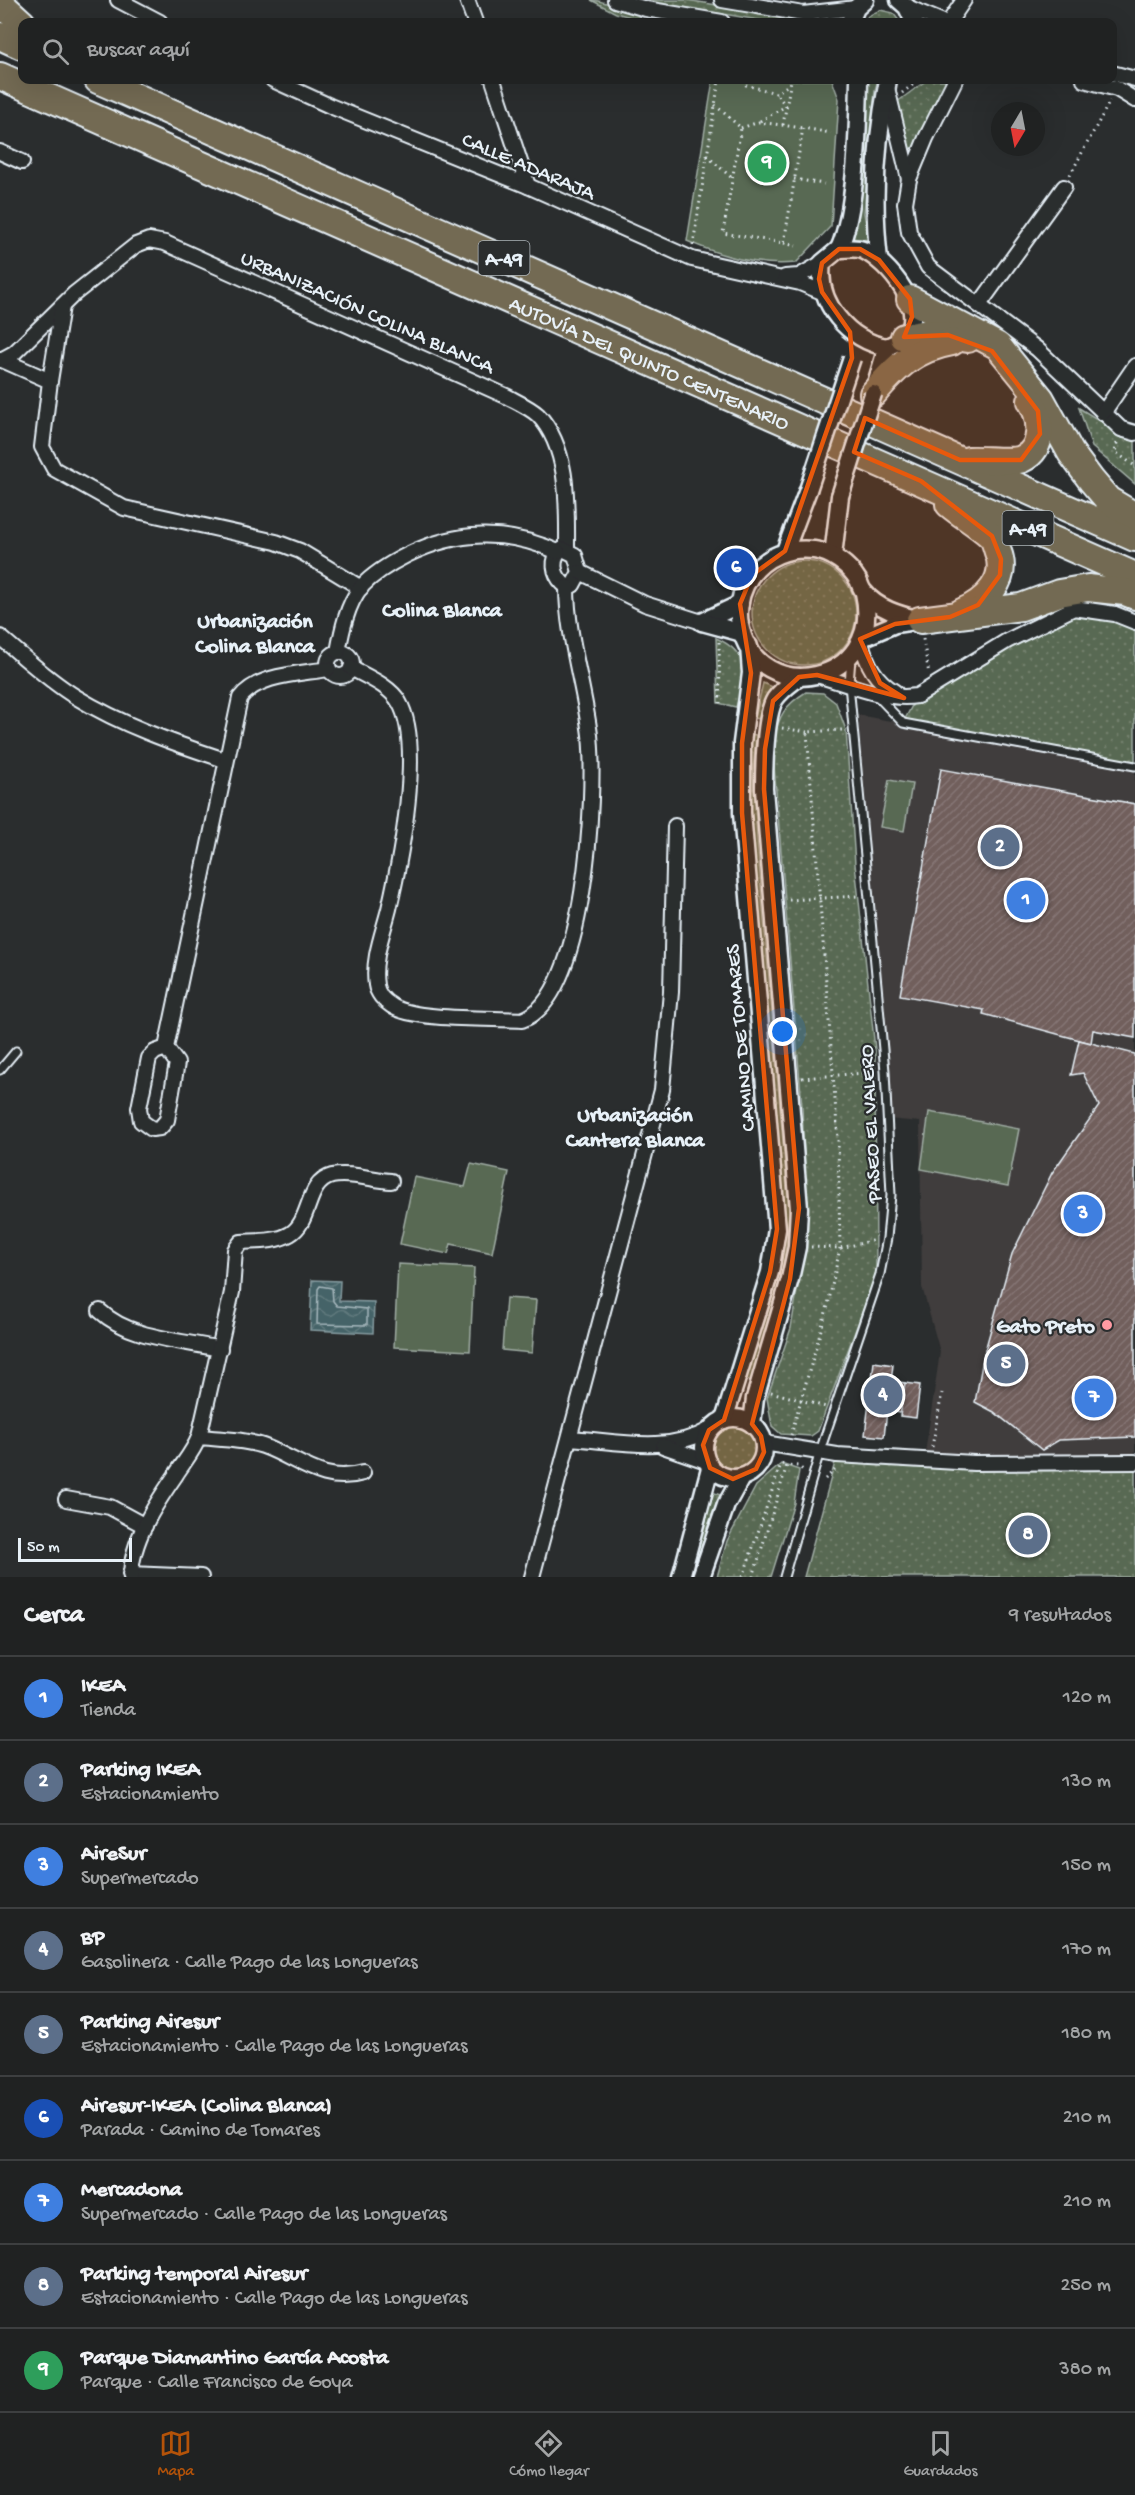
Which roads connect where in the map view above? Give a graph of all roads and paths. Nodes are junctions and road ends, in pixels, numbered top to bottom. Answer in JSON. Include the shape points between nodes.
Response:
{"nodes":[{"id":1,"x":118,"y":0,"type":"edge"},
{"id":2,"x":467,"y":0,"type":"edge"},
{"id":3,"x":615,"y":0,"type":"edge"},
{"id":4,"x":964,"y":0,"type":"edge"},
{"id":5,"x":730,"y":1,"type":"edge"},
{"id":6,"x":902,"y":2,"type":"edge"},
{"id":7,"x":0,"y":3,"type":"edge"},
{"id":8,"x":140,"y":5,"type":"edge"},
{"id":9,"x":859,"y":7,"type":"edge"},
{"id":10,"x":155,"y":18,"type":"edge"},
{"id":11,"x":474,"y":18,"type":"edge"},
{"id":12,"x":699,"y":18,"type":"edge"},
{"id":13,"x":912,"y":18,"type":"edge"},
{"id":14,"x":936,"y":18,"type":"edge"},
{"id":15,"x":952,"y":18,"type":"edge"},
{"id":16,"x":18,"y":19,"type":"edge"},
{"id":17,"x":0,"y":36,"type":"edge"},
{"id":18,"x":18,"y":44,"type":"edge"},
{"id":19,"x":1117,"y":74,"type":"edge"},
{"id":20,"x":0,"y":76,"type":"edge"},
{"id":21,"x":1135,"y":79,"type":"edge"},
{"id":22,"x":18,"y":84,"type":"edge"},
{"id":23,"x":18,"y":84,"type":"edge"},
{"id":24,"x":107,"y":84,"type":"edge"},
{"id":25,"x":282,"y":84,"type":"edge"},
{"id":26,"x":494,"y":84,"type":"edge"},
{"id":27,"x":718,"y":84,"type":"edge"},
{"id":28,"x":745,"y":84,"type":"edge"},
{"id":29,"x":788,"y":84,"type":"edge"},
{"id":30,"x":791,"y":84,"type":"edge"},
{"id":31,"x":859,"y":84,"type":"edge"},
{"id":32,"x":906,"y":84,"type":"edge"},
{"id":33,"x":953,"y":84,"type":"edge"},
{"id":34,"x":1098,"y":84,"type":"edge"},
{"id":35,"x":889,"y":89,"type":"edge"},
{"id":36,"x":1116,"y":89,"type":"junction"},
{"id":37,"x":776,"y":93,"type":"junction"},
{"id":38,"x":1135,"y":100,"type":"edge"},
{"id":39,"x":715,"y":105,"type":"junction"},
{"id":40,"x":786,"y":106,"type":"junction"},
{"id":41,"x":759,"y":122,"type":"junction"},
{"id":42,"x":783,"y":125,"type":"junction"},
{"id":43,"x":741,"y":128,"type":"junction"},
{"id":44,"x":803,"y":128,"type":"junction"},
{"id":45,"x":831,"y":133,"type":"dead end"},
{"id":46,"x":0,"y":152,"type":"edge"},
{"id":47,"x":707,"y":156,"type":"junction"},
{"id":48,"x":22,"y":162,"type":"dead end"},
{"id":49,"x":732,"y":178,"type":"junction"},
{"id":50,"x":794,"y":179,"type":"junction"},
{"id":51,"x":909,"y":179,"type":"junction"},
{"id":52,"x":824,"y":184,"type":"dead end"},
{"id":53,"x":528,"y":186,"type":"junction"},
{"id":54,"x":1064,"y":187,"type":"joint"},
{"id":55,"x":784,"y":243,"type":"junction"},
{"id":56,"x":796,"y":246,"type":"dead end"},
{"id":57,"x":839,"y":249,"type":"junction"},
{"id":58,"x":692,"y":259,"type":"junction"},
{"id":59,"x":879,"y":260,"type":"junction"},
{"id":60,"x":822,"y":263,"type":"junction"},
{"id":61,"x":773,"y":279,"type":"junction"},
{"id":62,"x":822,"y":292,"type":"junction"},
{"id":63,"x":910,"y":299,"type":"junction"},
{"id":64,"x":979,"y":305,"type":"junction"},
{"id":65,"x":62,"y":306,"type":"junction"},
{"id":66,"x":850,"y":332,"type":"junction"},
{"id":67,"x":967,"y":339,"type":"junction"},
{"id":68,"x":896,"y":342,"type":"junction"},
{"id":69,"x":0,"y":359,"type":"edge"},
{"id":70,"x":1135,"y":366,"type":"edge"},
{"id":71,"x":50,"y":381,"type":"junction"},
{"id":72,"x":873,"y":394,"type":"junction"},
{"id":73,"x":1103,"y":413,"type":"junction"},
{"id":74,"x":1121,"y":429,"type":"junction"},
{"id":75,"x":1135,"y":433,"type":"edge"},
{"id":76,"x":960,"y":460,"type":"junction"},
{"id":77,"x":1135,"y":466,"type":"edge"},
{"id":78,"x":921,"y":481,"type":"junction"},
{"id":79,"x":1135,"y":516,"type":"edge"},
{"id":80,"x":1135,"y":538,"type":"edge"},
{"id":81,"x":562,"y":551,"type":"junction"},
{"id":82,"x":786,"y":551,"type":"junction"},
{"id":83,"x":833,"y":556,"type":"junction"},
{"id":84,"x":580,"y":572,"type":"junction"},
{"id":85,"x":1135,"y":576,"type":"edge"},
{"id":86,"x":567,"y":587,"type":"junction"},
{"id":87,"x":361,"y":588,"type":"junction"},
{"id":88,"x":864,"y":593,"type":"junction"},
{"id":89,"x":1135,"y":596,"type":"edge"},
{"id":90,"x":740,"y":604,"type":"junction"},
{"id":91,"x":950,"y":617,"type":"junction"},
{"id":92,"x":920,"y":620,"type":"junction"},
{"id":93,"x":702,"y":622,"type":"junction"},
{"id":94,"x":1135,"y":622,"type":"edge"},
{"id":95,"x":0,"y":637,"type":"edge"},
{"id":96,"x":719,"y":640,"type":"dead end"},
{"id":97,"x":745,"y":640,"type":"junction"},
{"id":98,"x":858,"y":645,"type":"junction"},
{"id":99,"x":338,"y":652,"type":"junction"},
{"id":100,"x":351,"y":668,"type":"junction"},
{"id":101,"x":328,"y":669,"type":"junction"},
{"id":102,"x":817,"y":675,"type":"junction"},
{"id":103,"x":800,"y":677,"type":"junction"},
{"id":104,"x":849,"y":684,"type":"junction"},
{"id":105,"x":931,"y":688,"type":"junction"},
{"id":106,"x":874,"y":693,"type":"junction"},
{"id":107,"x":904,"y":698,"type":"junction"},
{"id":108,"x":720,"y":703,"type":"dead end"},
{"id":109,"x":769,"y":726,"type":"junction"},
{"id":110,"x":855,"y":729,"type":"junction"},
{"id":111,"x":807,"y":732,"type":"junction"},
{"id":112,"x":225,"y":760,"type":"junction"},
{"id":113,"x":1135,"y":766,"type":"edge"},
{"id":114,"x":675,"y":826,"type":"dead end"},
{"id":115,"x":869,"y":896,"type":"junction"},
{"id":116,"x":821,"y":898,"type":"junction"},
{"id":117,"x":772,"y":902,"type":"junction"},
{"id":118,"x":166,"y":1048,"type":"junction"},
{"id":119,"x":16,"y":1051,"type":"dead end"},
{"id":120,"x":0,"y":1070,"type":"edge"},
{"id":121,"x":885,"y":1071,"type":"junction"},
{"id":122,"x":833,"y":1077,"type":"junction"},
{"id":123,"x":789,"y":1078,"type":"junction"},
{"id":124,"x":391,"y":1181,"type":"dead end"},
{"id":125,"x":887,"y":1238,"type":"junction"},
{"id":126,"x":797,"y":1247,"type":"junction"},
{"id":127,"x":840,"y":1248,"type":"junction"},
{"id":128,"x":100,"y":1311,"type":"dead end"},
{"id":129,"x":220,"y":1348,"type":"junction"},
{"id":130,"x":758,"y":1388,"type":"junction"},
{"id":131,"x":942,"y":1393,"type":"dead end"},
{"id":132,"x":799,"y":1401,"type":"junction"},
{"id":133,"x":835,"y":1410,"type":"junction"},
{"id":134,"x":724,"y":1419,"type":"junction"},
{"id":135,"x":752,"y":1424,"type":"junction"},
{"id":136,"x":709,"y":1430,"type":"junction"},
{"id":137,"x":199,"y":1437,"type":"junction"},
{"id":138,"x":790,"y":1437,"type":"dead end"},
{"id":139,"x":570,"y":1438,"type":"junction"},
{"id":140,"x":764,"y":1443,"type":"junction"},
{"id":141,"x":661,"y":1445,"type":"junction"},
{"id":142,"x":820,"y":1451,"type":"junction"},
{"id":143,"x":930,"y":1461,"type":"junction"},
{"id":144,"x":1135,"y":1462,"type":"edge"},
{"id":145,"x":708,"y":1464,"type":"junction"},
{"id":146,"x":787,"y":1465,"type":"junction"},
{"id":147,"x":837,"y":1468,"type":"dead end"},
{"id":148,"x":363,"y":1473,"type":"dead end"},
{"id":149,"x":741,"y":1478,"type":"junction"},
{"id":150,"x":809,"y":1488,"type":"junction"},
{"id":151,"x":66,"y":1499,"type":"dead end"},
{"id":152,"x":145,"y":1526,"type":"junction"},
{"id":153,"x":130,"y":1576,"type":"edge"},
{"id":154,"x":201,"y":1577,"type":"edge"},
{"id":155,"x":532,"y":1577,"type":"edge"},
{"id":156,"x":681,"y":1577,"type":"edge"},
{"id":157,"x":701,"y":1577,"type":"edge"},
{"id":158,"x":743,"y":1577,"type":"edge"},
{"id":159,"x":753,"y":1577,"type":"edge"},
{"id":160,"x":784,"y":1577,"type":"edge"}],
"edges":[{"from":1,"to":8,"type":"street"},
{"from":2,"to":11,"type":"street"},
{"from":3,"to":12,"type":"street"},
{"from":4,"to":15,"type":"street"},
{"from":5,"to":9,"type":"street","via":[[803,14]]},
{"from":6,"to":13,"type":"street"},
{"from":6,"to":14,"type":"street"},
{"from":7,"to":16,"type":"highway"},
{"from":8,"to":10,"type":"street"},
{"from":17,"to":18,"type":"highway"},
{"from":19,"to":21,"type":"street"},
{"from":20,"to":22,"type":"highway","name":"AUTOVÍA DEL QUINTO CENTENARIO","number":"A-49"},
{"from":23,"to":78,"type":"highway","name":"AUTOVÍA DEL QUINTO CENTENARIO","number":"A-49"},
{"from":24,"to":76,"type":"highway","name":"AUTOVÍA DEL QUINTO CENTENARIO","number":"A-49"},
{"from":25,"to":53,"type":"street","name":"CALLE ADARAJA"},
{"from":26,"to":53,"type":"street"},
{"from":27,"to":39,"type":"path"},
{"from":28,"to":37,"type":"path"},
{"from":29,"to":37,"type":"path"},
{"from":30,"to":40,"type":"path"},
{"from":31,"to":57,"type":"street","via":[[850,210]]},
{"from":32,"to":35,"type":"path"},
{"from":33,"to":51,"type":"street"},
{"from":34,"to":36,"type":"street"},
{"from":35,"to":51,"type":"street"},
{"from":35,"to":59,"type":"street","via":[[881,116],[874,215]]},
{"from":36,"to":38,"type":"street"},
{"from":36,"to":54,"type":"path"},
{"from":37,"to":40,"type":"path"},
{"from":39,"to":43,"type":"path"},
{"from":39,"to":47,"type":"path"},
{"from":40,"to":41,"type":"path"},
{"from":40,"to":42,"type":"path"},
{"from":41,"to":42,"type":"path"},
{"from":41,"to":43,"type":"path"},
{"from":42,"to":44,"type":"path"},
{"from":43,"to":49,"type":"path"},
{"from":44,"to":45,"type":"path"},
{"from":44,"to":50,"type":"path"},
{"from":46,"to":48,"type":"street"},
{"from":47,"to":49,"type":"path"},
{"from":47,"to":58,"type":"path"},
{"from":49,"to":55,"type":"path","via":[[723,233]]},
{"from":50,"to":52,"type":"path"},
{"from":50,"to":55,"type":"path"},
{"from":51,"to":64,"type":"street","via":[[905,203],[909,231],[928,267]]},
{"from":53,"to":58,"type":"street","name":"CALLE ADARAJA"},
{"from":54,"to":64,"type":"street"},
{"from":55,"to":56,"type":"path"},
{"from":57,"to":59,"type":"street","via":[[860,249]]},
{"from":57,"to":60,"type":"street"},
{"from":58,"to":61,"type":"street","name":"CALLE ADARAJA"},
{"from":59,"to":63,"type":"street"},
{"from":60,"to":61,"type":"street","via":[[799,276]]},
{"from":60,"to":62,"type":"street"},
{"from":61,"to":62,"type":"street","name":"CALLE ADARAJA","via":[[800,283]]},
{"from":62,"to":66,"type":"street"},
{"from":63,"to":68,"type":"street","via":[[912,317]]},
{"from":63,"to":79,"type":"highway","via":[[998,346],[1041,399],[1091,480],[1108,500]]},
{"from":64,"to":73,"type":"street","via":[[1037,349]]},
{"from":65,"to":69,"type":"street","name":"URBANIZACIÓN COLINA BLANCA","via":[[27,341]]},
{"from":65,"to":71,"type":"street"},
{"from":65,"to":81,"type":"street","name":"URBANIZACIÓN COLINA BLANCA","via":[[136,245],[155,240],[506,396],[538,415],[554,444],[565,489]]},
{"from":66,"to":68,"type":"street","via":[[869,344]]},
{"from":66,"to":82,"type":"street","bridge":true,"via":[[852,358]]},
{"from":67,"to":68,"type":"highway","via":[[928,333]]},
{"from":67,"to":72,"type":"highway","via":[[934,345],[901,363]]},
{"from":67,"to":76,"type":"highway","via":[[992,351],[1018,380],[1038,411],[1040,434],[1021,460]]},
{"from":68,"to":72,"type":"street"},
{"from":69,"to":71,"type":"street","name":"URBANIZACIÓN COLINA BLANCA"},
{"from":70,"to":73,"type":"street"},
{"from":71,"to":87,"type":"street","via":[[42,447],[48,462],[62,475],[124,508],[247,534],[300,551]]},
{"from":72,"to":83,"type":"street","bridge":true,"via":[[840,496]]},
{"from":73,"to":74,"type":"street"},
{"from":74,"to":75,"type":"street"},
{"from":74,"to":77,"type":"path","via":[[1115,452]]},
{"from":76,"to":80,"type":"highway","name":"AUTOVÍA DEL QUINTO CENTENARIO","number":"A-49"},
{"from":78,"to":85,"type":"highway","name":"AUTOVÍA DEL QUINTO CENTENARIO","number":"A-49"},
{"from":78,"to":91,"type":"highway","via":[[992,536],[1001,559],[1000,575],[992,590],[978,605]]},
{"from":81,"to":84,"type":"street","via":[[579,561]]},
{"from":81,"to":86,"type":"street","name":"URBANIZACIÓN COLINA BLANCA","via":[[554,565]]},
{"from":81,"to":87,"type":"street","via":[[511,536],[461,536],[394,562]]},
{"from":82,"to":83,"type":"street","via":[[818,551]]},
{"from":82,"to":90,"type":"street","via":[[766,560],[752,575]]},
{"from":83,"to":88,"type":"street","via":[[852,572]]},
{"from":84,"to":86,"type":"street","via":[[573,585]]},
{"from":84,"to":93,"type":"street","via":[[645,604]]},
{"from":86,"to":100,"type":"street","via":[[590,737],[592,809],[574,930],[554,991],[534,1016],[522,1020],[413,1012],[394,1007],[376,988],[376,962],[407,800],[409,746],[399,702],[390,691]]},
{"from":87,"to":99,"type":"street","via":[[343,627]]},
{"from":88,"to":92,"type":"street","via":[[892,613]]},
{"from":88,"to":98,"type":"street","via":[[867,616]]},
{"from":89,"to":91,"type":"highway","via":[[1088,588],[1059,593],[1022,607]]},
{"from":90,"to":93,"type":"street"},
{"from":90,"to":97,"type":"street"},
{"from":91,"to":92,"type":"highway"},
{"from":92,"to":98,"type":"street","via":[[895,624]]},
{"from":92,"to":105,"type":"path"},
{"from":93,"to":97,"type":"street"},
{"from":94,"to":105,"type":"street","via":[[1115,614],[1074,608],[1007,641]]},
{"from":95,"to":112,"type":"street","via":[[62,687],[104,712],[156,736]]},
{"from":96,"to":108,"type":"path"},
{"from":97,"to":103,"type":"street","via":[[760,660],[774,670]]},
{"from":97,"to":134,"type":"street","name":"CAMINO DE TOMARES","via":[[751,673],[742,743],[742,813],[777,1229],[770,1272]]},
{"from":98,"to":102,"type":"street","via":[[840,666]]},
{"from":98,"to":104,"type":"lane","name":"PASEO EL VALERO"},
{"from":98,"to":107,"type":"street","via":[[880,683]]},
{"from":99,"to":100,"type":"street","via":[[347,654]]},
{"from":99,"to":101,"type":"street","via":[[330,657]]},
{"from":100,"to":101,"type":"street","via":[[338,676]]},
{"from":101,"to":112,"type":"street","via":[[258,682],[246,689],[240,698]]},
{"from":102,"to":103,"type":"street"},
{"from":102,"to":104,"type":"street"},
{"from":103,"to":109,"type":"street","via":[[773,701]]},
{"from":104,"to":106,"type":"street"},
{"from":104,"to":110,"type":"lane","name":"PASEO EL VALERO"},
{"from":105,"to":107,"type":"street"},
{"from":106,"to":107,"type":"street"},
{"from":106,"to":113,"type":"lane","via":[[903,723]]},
{"from":109,"to":111,"type":"path"},
{"from":109,"to":117,"type":"street","via":[[764,789]]},
{"from":110,"to":111,"type":"path"},
{"from":110,"to":115,"type":"lane","name":"PASEO EL VALERO"},
{"from":111,"to":116,"type":"path"},
{"from":112,"to":118,"type":"street"},
{"from":114,"to":139,"type":"street","via":[[671,992],[662,1090]]},
{"from":115,"to":116,"type":"path"},
{"from":115,"to":121,"type":"lane","name":"PASEO EL VALERO"},
{"from":116,"to":117,"type":"path"},
{"from":116,"to":122,"type":"path"},
{"from":117,"to":123,"type":"street"},
{"from":118,"to":118,"type":"street","via":[[176,1058],[177,1071],[167,1120],[160,1128],[152,1129],[141,1121],[139,1108],[149,1058]]},
{"from":119,"to":120,"type":"lane"},
{"from":121,"to":122,"type":"path"},
{"from":121,"to":125,"type":"lane","name":"PASEO EL VALERO","via":[[891,1196]]},
{"from":122,"to":123,"type":"path"},
{"from":122,"to":127,"type":"path"},
{"from":123,"to":126,"type":"street","via":[[799,1208]]},
{"from":124,"to":129,"type":"street","via":[[328,1177],[315,1189],[297,1229],[280,1238],[237,1244],[234,1285]]},
{"from":125,"to":127,"type":"path"},
{"from":125,"to":133,"type":"lane","name":"PASEO EL VALERO","via":[[880,1274]]},
{"from":126,"to":127,"type":"path"},
{"from":126,"to":130,"type":"street"},
{"from":127,"to":132,"type":"path","via":[[828,1305]]},
{"from":128,"to":129,"type":"street","via":[[128,1329]]},
{"from":129,"to":137,"type":"street"},
{"from":130,"to":132,"type":"path"},
{"from":130,"to":135,"type":"street"},
{"from":131,"to":143,"type":"path"},
{"from":132,"to":133,"type":"path"},
{"from":132,"to":138,"type":"path"},
{"from":133,"to":142,"type":"lane","name":"PASEO EL VALERO"},
{"from":134,"to":135,"type":"street","via":[[743,1419]]},
{"from":134,"to":136,"type":"street"},
{"from":135,"to":140,"type":"street"},
{"from":136,"to":141,"type":"street","via":[[691,1440]]},
{"from":136,"to":145,"type":"street","via":[[703,1445]]},
{"from":137,"to":148,"type":"street","via":[[253,1443],[329,1476]]},
{"from":137,"to":152,"type":"street"},
{"from":139,"to":141,"type":"street"},
{"from":139,"to":155,"type":"street"},
{"from":140,"to":142,"type":"street"},
{"from":140,"to":149,"type":"street","via":[[761,1461]]},
{"from":141,"to":145,"type":"street"},
{"from":142,"to":143,"type":"street"},
{"from":142,"to":150,"type":"lane","name":"PASEO EL VALERO"},
{"from":143,"to":144,"type":"street"},
{"from":145,"to":149,"type":"street","via":[[724,1477]]},
{"from":145,"to":156,"type":"street"},
{"from":146,"to":150,"type":"path","via":[[798,1466],[804,1472],[804,1486]]},
{"from":146,"to":158,"type":"path","via":[[781,1464]]},
{"from":146,"to":159,"type":"path"},
{"from":147,"to":150,"type":"path","via":[[825,1477],[820,1489]]},
{"from":149,"to":157,"type":"street","via":[[726,1505]]},
{"from":150,"to":160,"type":"lane","name":"PASEO EL VALERO"},
{"from":151,"to":152,"type":"street","via":[[110,1507]]},
{"from":152,"to":153,"type":"street"},
{"from":153,"to":154,"type":"street"}]}
